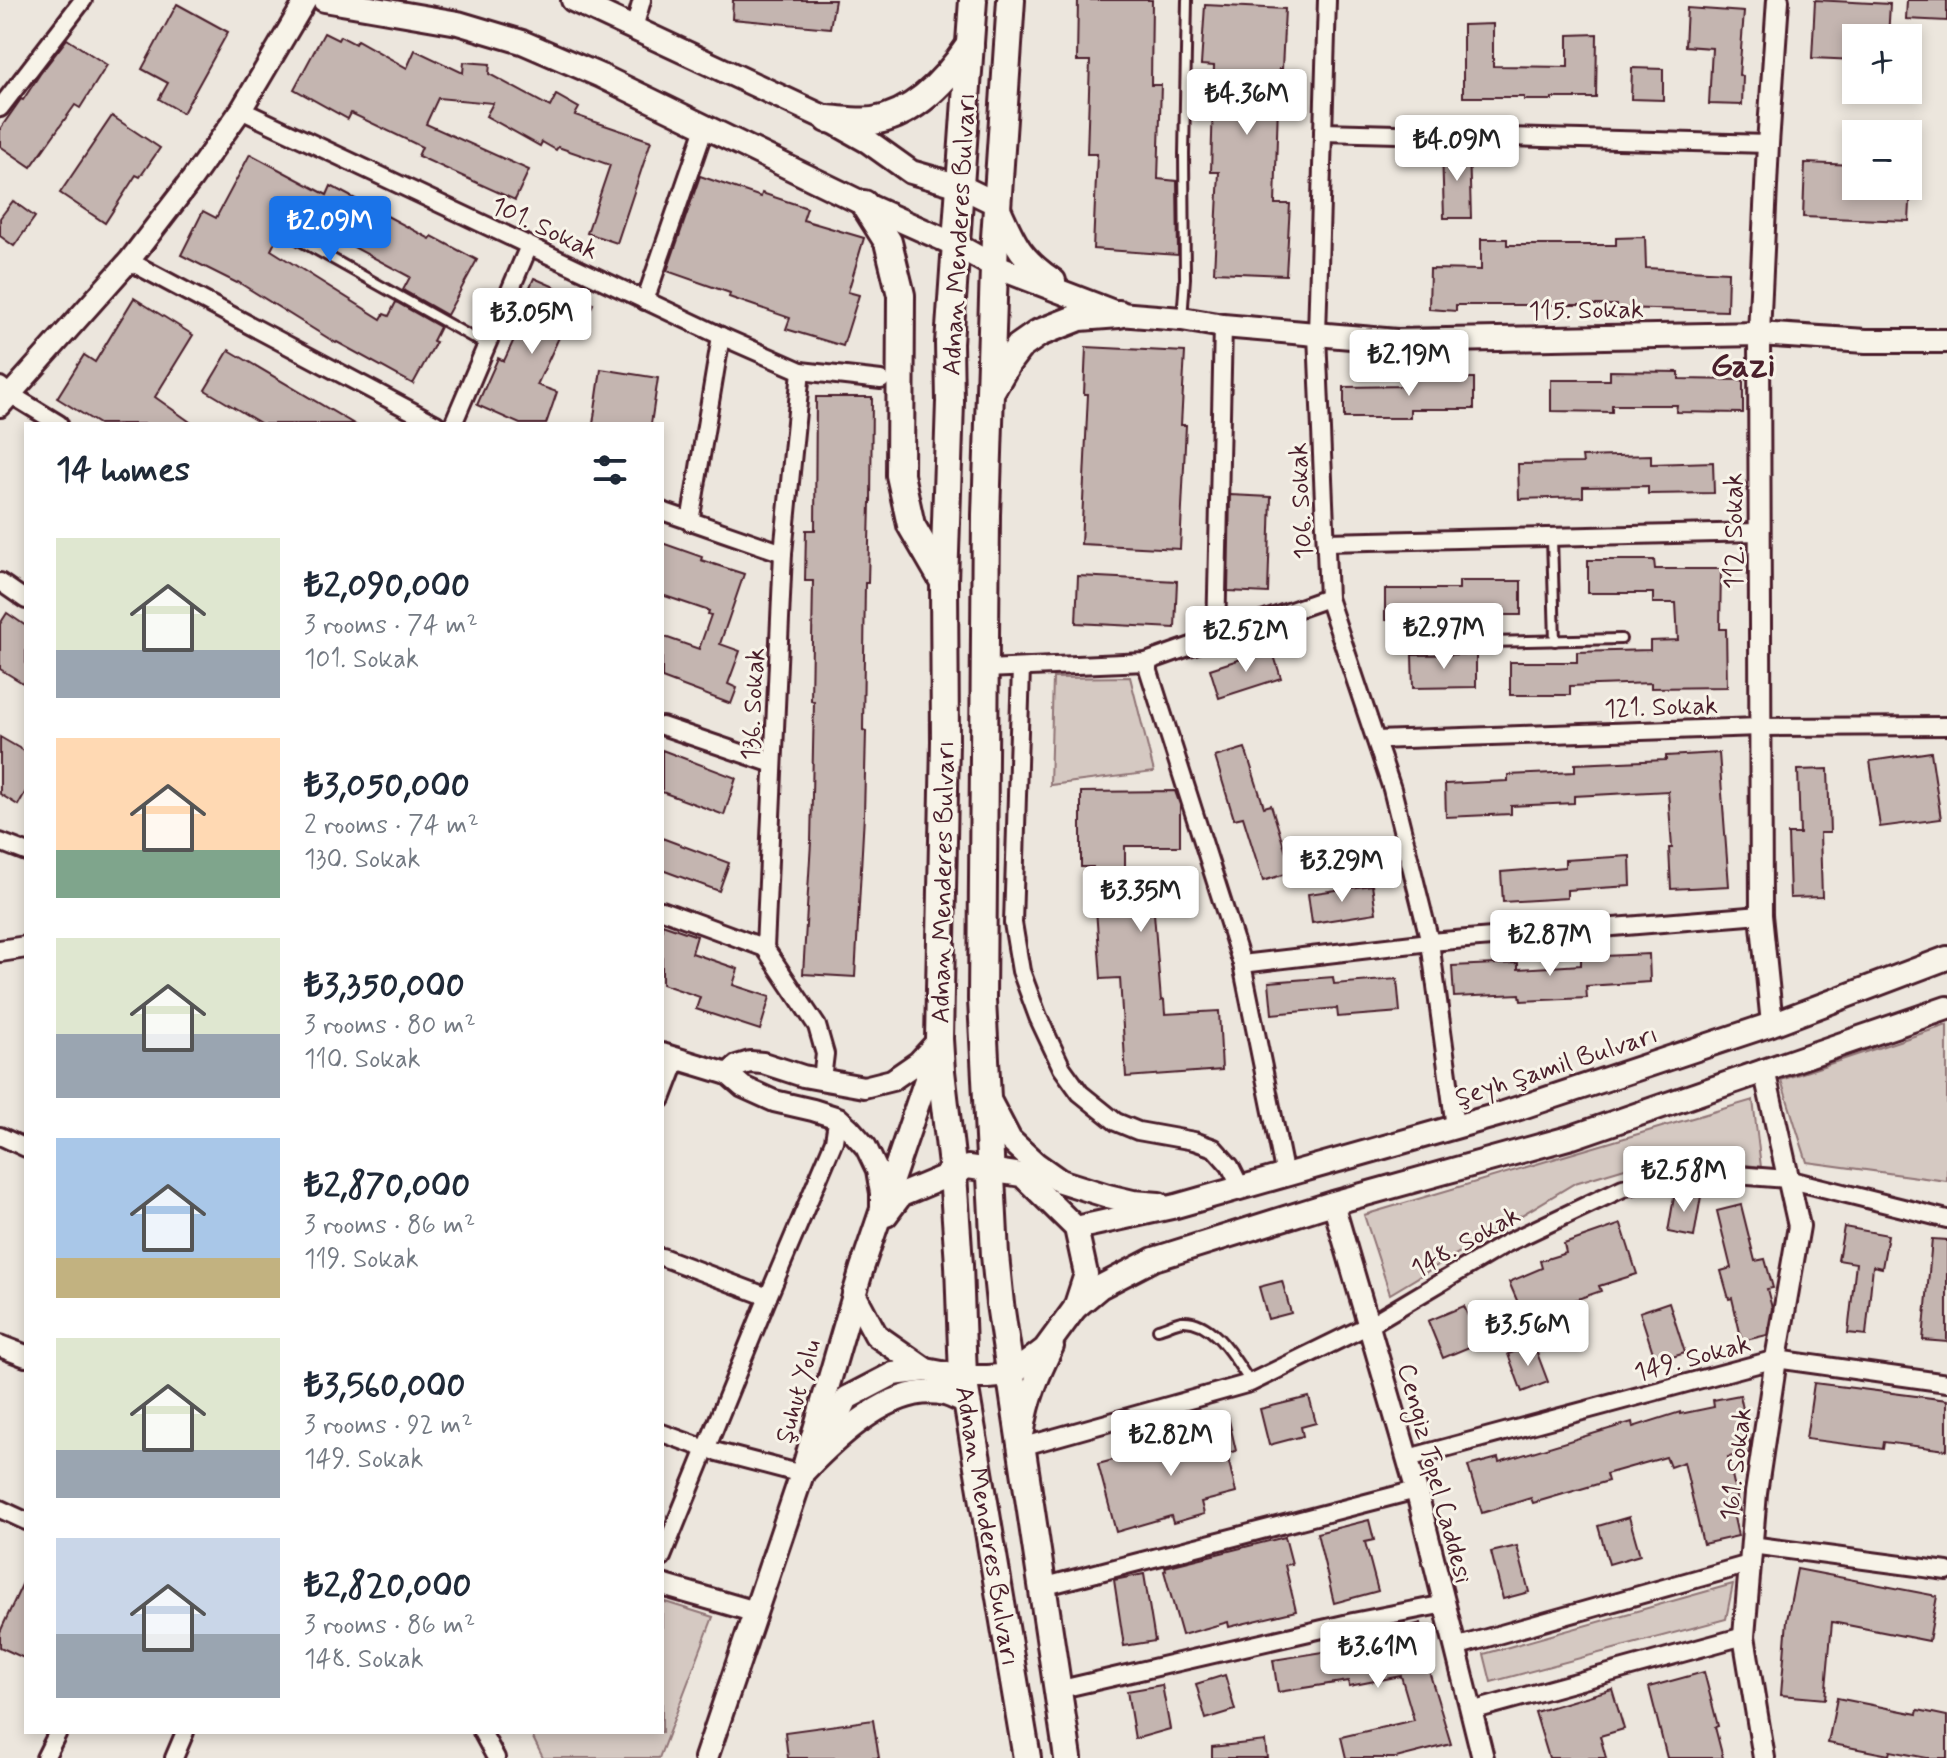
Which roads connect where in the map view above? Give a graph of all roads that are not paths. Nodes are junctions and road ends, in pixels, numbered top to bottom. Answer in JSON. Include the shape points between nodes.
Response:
{"nodes":[{"id":1,"x":83,"y":0,"type":"edge"},
{"id":2,"x":306,"y":0,"type":"edge"},
{"id":3,"x":324,"y":0,"type":"edge"},
{"id":4,"x":573,"y":0,"type":"edge"},
{"id":5,"x":642,"y":0,"type":"edge"},
{"id":6,"x":973,"y":0,"type":"edge"},
{"id":7,"x":1011,"y":0,"type":"edge"},
{"id":8,"x":1187,"y":0,"type":"edge"},
{"id":9,"x":1327,"y":0,"type":"edge"},
{"id":10,"x":1778,"y":0,"type":"edge"},
{"id":11,"x":418,"y":8,"type":"edge"},
{"id":12,"x":634,"y":28,"type":"junction"},
{"id":13,"x":970,"y":45,"type":"junction"},
{"id":14,"x":0,"y":108,"type":"edge"},
{"id":15,"x":241,"y":110,"type":"junction"},
{"id":16,"x":828,"y":119,"type":"junction"},
{"id":17,"x":705,"y":127,"type":"junction"},
{"id":18,"x":1323,"y":132,"type":"junction"},
{"id":19,"x":1768,"y":144,"type":"junction"},
{"id":20,"x":960,"y":186,"type":"junction"},
{"id":21,"x":864,"y":204,"type":"junction"},
{"id":22,"x":997,"y":204,"type":"junction"},
{"id":23,"x":290,"y":235,"type":"dead end"},
{"id":24,"x":956,"y":245,"type":"junction"},
{"id":25,"x":529,"y":246,"type":"junction"},
{"id":26,"x":129,"y":261,"type":"junction"},
{"id":27,"x":994,"y":266,"type":"junction"},
{"id":28,"x":645,"y":301,"type":"junction"},
{"id":29,"x":1125,"y":315,"type":"junction"},
{"id":30,"x":1182,"y":319,"type":"junction"},
{"id":31,"x":1223,"y":326,"type":"junction"},
{"id":32,"x":1317,"y":334,"type":"junction"},
{"id":33,"x":1759,"y":334,"type":"junction"},
{"id":34,"x":721,"y":336,"type":"junction"},
{"id":35,"x":1947,"y":341,"type":"edge"},
{"id":36,"x":486,"y":346,"type":"junction"},
{"id":37,"x":801,"y":371,"type":"junction"},
{"id":38,"x":881,"y":380,"type":"dead end"},
{"id":39,"x":990,"y":392,"type":"junction"},
{"id":40,"x":3,"y":396,"type":"edge"},
{"id":41,"x":55,"y":422,"type":"edge"},
{"id":42,"x":432,"y":422,"type":"edge"},
{"id":43,"x":454,"y":422,"type":"edge"},
{"id":44,"x":664,"y":512,"type":"edge"},
{"id":45,"x":690,"y":522,"type":"junction"},
{"id":46,"x":1759,"y":532,"type":"junction"},
{"id":47,"x":1552,"y":537,"type":"junction"},
{"id":48,"x":1326,"y":542,"type":"junction"},
{"id":49,"x":783,"y":553,"type":"junction"},
{"id":50,"x":0,"y":582,"type":"edge"},
{"id":51,"x":944,"y":582,"type":"junction"},
{"id":52,"x":1328,"y":598,"type":"junction"},
{"id":53,"x":24,"y":599,"type":"edge"},
{"id":54,"x":1216,"y":637,"type":"junction"},
{"id":55,"x":1621,"y":639,"type":"dead end"},
{"id":56,"x":1555,"y":641,"type":"junction"},
{"id":57,"x":1486,"y":642,"type":"dead end"},
{"id":58,"x":1146,"y":662,"type":"junction"},
{"id":59,"x":1021,"y":668,"type":"junction"},
{"id":60,"x":985,"y":669,"type":"junction"},
{"id":61,"x":1947,"y":726,"type":"edge"},
{"id":62,"x":664,"y":727,"type":"edge"},
{"id":63,"x":1760,"y":727,"type":"junction"},
{"id":64,"x":1376,"y":740,"type":"junction"},
{"id":65,"x":773,"y":764,"type":"junction"},
{"id":66,"x":0,"y":842,"type":"edge"},
{"id":67,"x":24,"y":851,"type":"edge"},
{"id":68,"x":664,"y":911,"type":"edge"},
{"id":69,"x":1761,"y":915,"type":"junction"},
{"id":70,"x":1430,"y":942,"type":"junction"},
{"id":71,"x":24,"y":947,"type":"edge"},
{"id":72,"x":765,"y":948,"type":"junction"},
{"id":73,"x":0,"y":951,"type":"edge"},
{"id":74,"x":1947,"y":958,"type":"edge"},
{"id":75,"x":1242,"y":964,"type":"junction"},
{"id":76,"x":1947,"y":1008,"type":"edge"},
{"id":77,"x":1772,"y":1024,"type":"junction"},
{"id":78,"x":939,"y":1039,"type":"junction"},
{"id":79,"x":669,"y":1057,"type":"edge"},
{"id":80,"x":1764,"y":1070,"type":"junction"},
{"id":81,"x":728,"y":1074,"type":"junction"},
{"id":82,"x":822,"y":1079,"type":"junction"},
{"id":83,"x":664,"y":1087,"type":"edge"},
{"id":84,"x":987,"y":1096,"type":"junction"},
{"id":85,"x":1455,"y":1127,"type":"junction"},
{"id":86,"x":836,"y":1128,"type":"dead end"},
{"id":87,"x":0,"y":1136,"type":"edge"},
{"id":88,"x":24,"y":1147,"type":"edge"},
{"id":89,"x":991,"y":1170,"type":"junction"},
{"id":90,"x":953,"y":1174,"type":"junction"},
{"id":91,"x":1285,"y":1176,"type":"junction"},
{"id":92,"x":1787,"y":1179,"type":"junction"},
{"id":93,"x":1241,"y":1188,"type":"junction"},
{"id":94,"x":1333,"y":1203,"type":"junction"},
{"id":95,"x":1176,"y":1206,"type":"junction"},
{"id":96,"x":1947,"y":1219,"type":"edge"},
{"id":97,"x":878,"y":1220,"type":"junction"},
{"id":98,"x":1076,"y":1228,"type":"junction"},
{"id":99,"x":664,"y":1258,"type":"edge"},
{"id":100,"x":1154,"y":1259,"type":"junction"},
{"id":101,"x":1086,"y":1274,"type":"junction"},
{"id":102,"x":854,"y":1294,"type":"junction"},
{"id":103,"x":768,"y":1297,"type":"junction"},
{"id":104,"x":1075,"y":1308,"type":"junction"},
{"id":105,"x":1369,"y":1325,"type":"junction"},
{"id":106,"x":1158,"y":1329,"type":"dead end"},
{"id":107,"x":1058,"y":1333,"type":"junction"},
{"id":108,"x":0,"y":1346,"type":"edge"},
{"id":109,"x":24,"y":1355,"type":"edge"},
{"id":110,"x":1776,"y":1359,"type":"junction"},
{"id":111,"x":926,"y":1370,"type":"junction"},
{"id":112,"x":1011,"y":1375,"type":"junction"},
{"id":113,"x":963,"y":1377,"type":"junction"},
{"id":114,"x":1250,"y":1383,"type":"junction"},
{"id":115,"x":1947,"y":1383,"type":"edge"},
{"id":116,"x":969,"y":1404,"type":"junction"},
{"id":117,"x":664,"y":1434,"type":"edge"},
{"id":118,"x":1021,"y":1447,"type":"junction"},
{"id":119,"x":706,"y":1449,"type":"junction"},
{"id":120,"x":819,"y":1456,"type":"junction"},
{"id":121,"x":1408,"y":1458,"type":"junction"},
{"id":122,"x":802,"y":1474,"type":"junction"},
{"id":123,"x":1416,"y":1490,"type":"junction"},
{"id":124,"x":0,"y":1509,"type":"edge"},
{"id":125,"x":24,"y":1520,"type":"edge"},
{"id":126,"x":664,"y":1552,"type":"edge"},
{"id":127,"x":1750,"y":1554,"type":"junction"},
{"id":128,"x":1947,"y":1571,"type":"edge"},
{"id":129,"x":664,"y":1586,"type":"edge"},
{"id":130,"x":1042,"y":1587,"type":"junction"},
{"id":131,"x":1445,"y":1604,"type":"junction"},
{"id":132,"x":756,"y":1612,"type":"junction"},
{"id":133,"x":1744,"y":1636,"type":"junction"},
{"id":134,"x":1455,"y":1647,"type":"junction"},
{"id":135,"x":1057,"y":1690,"type":"junction"},
{"id":136,"x":1471,"y":1711,"type":"junction"},
{"id":137,"x":57,"y":1734,"type":"edge"},
{"id":138,"x":184,"y":1734,"type":"edge"},
{"id":139,"x":483,"y":1734,"type":"edge"},
{"id":140,"x":45,"y":1758,"type":"edge"},
{"id":141,"x":174,"y":1758,"type":"edge"},
{"id":142,"x":496,"y":1758,"type":"edge"},
{"id":143,"x":706,"y":1758,"type":"edge"},
{"id":144,"x":1027,"y":1758,"type":"edge"},
{"id":145,"x":1068,"y":1758,"type":"edge"},
{"id":146,"x":1483,"y":1758,"type":"edge"},
{"id":147,"x":1764,"y":1758,"type":"edge"}],
"edges":[{"from":1,"to":14,"type":"street"},
{"from":2,"to":15,"type":"street"},
{"from":3,"to":11,"type":"main road"},
{"from":4,"to":12,"type":"main road"},
{"from":5,"to":12,"type":"street"},
{"from":6,"to":13,"type":"main road","name":"Adnan Menderes Bulvarı"},
{"from":7,"to":22,"type":"main road","name":"Adnan Menderes Bulvarı"},
{"from":8,"to":30,"type":"lane"},
{"from":9,"to":18,"type":"street","name":"106. Sokak"},
{"from":10,"to":19,"type":"street","name":"112. Sokak"},
{"from":11,"to":17,"type":"main road","via":[[522,42]]},
{"from":12,"to":16,"type":"main road"},
{"from":13,"to":16,"type":"main road","via":[[938,85],[891,117],[869,122]]},
{"from":13,"to":20,"type":"main road","name":"Adnan Menderes Bulvarı"},
{"from":15,"to":25,"type":"street","name":"101. Sokak"},
{"from":15,"to":26,"type":"street"},
{"from":16,"to":20,"type":"main road","via":[[911,172]]},
{"from":17,"to":21,"type":"main road"},
{"from":17,"to":28,"type":"street"},
{"from":18,"to":19,"type":"street"},
{"from":18,"to":32,"type":"street","name":"106. Sokak"},
{"from":19,"to":33,"type":"street","name":"112. Sokak"},
{"from":20,"to":22,"type":"main road"},
{"from":20,"to":24,"type":"main road","name":"Adnan Menderes Bulvarı"},
{"from":21,"to":24,"type":"main road"},
{"from":21,"to":51,"type":"main road","via":[[888,242],[901,295],[900,475],[911,525]]},
{"from":22,"to":27,"type":"main road","name":"Adnan Menderes Bulvarı"},
{"from":22,"to":29,"type":"main road","name":"115. Sokak","via":[[1033,267]]},
{"from":23,"to":36,"type":"lane"},
{"from":24,"to":27,"type":"main road"},
{"from":24,"to":51,"type":"main road","name":"Adnan Menderes Bulvarı"},
{"from":25,"to":28,"type":"street","name":"101. Sokak"},
{"from":25,"to":36,"type":"street"},
{"from":26,"to":40,"type":"street"},
{"from":26,"to":42,"type":"street"},
{"from":27,"to":29,"type":"main road"},
{"from":27,"to":39,"type":"main road","name":"Adnan Menderes Bulvarı"},
{"from":28,"to":34,"type":"street","name":"101. Sokak"},
{"from":29,"to":30,"type":"main road","name":"115. Sokak"},
{"from":29,"to":39,"type":"main road","via":[[1080,317],[1039,333],[1019,347]]},
{"from":30,"to":31,"type":"main road","name":"115. Sokak"},
{"from":31,"to":32,"type":"main road","name":"115. Sokak"},
{"from":31,"to":54,"type":"street"},
{"from":32,"to":33,"type":"main road","name":"115. Sokak","via":[[1397,341]]},
{"from":32,"to":48,"type":"street","name":"106. Sokak"},
{"from":33,"to":35,"type":"main road","name":"115. Sokak"},
{"from":33,"to":46,"type":"street","name":"112. Sokak"},
{"from":34,"to":37,"type":"street","name":"101. Sokak"},
{"from":34,"to":45,"type":"street"},
{"from":36,"to":43,"type":"street"},
{"from":37,"to":38,"type":"street","name":"101. Sokak"},
{"from":37,"to":49,"type":"street","name":"136. Sokak"},
{"from":39,"to":60,"type":"main road","name":"Adnan Menderes Bulvarı"},
{"from":40,"to":41,"type":"street"},
{"from":44,"to":45,"type":"street"},
{"from":45,"to":49,"type":"street"},
{"from":46,"to":47,"type":"street"},
{"from":46,"to":63,"type":"street","name":"112. Sokak"},
{"from":47,"to":48,"type":"street"},
{"from":47,"to":56,"type":"lane"},
{"from":48,"to":52,"type":"street","name":"106. Sokak"},
{"from":49,"to":65,"type":"street","name":"136. Sokak"},
{"from":50,"to":53,"type":"street"},
{"from":51,"to":78,"type":"main road","name":"Adnan Menderes Bulvarı"},
{"from":52,"to":54,"type":"street"},
{"from":52,"to":64,"type":"street","name":"106. Sokak"},
{"from":54,"to":58,"type":"street"},
{"from":55,"to":56,"type":"lane"},
{"from":56,"to":57,"type":"lane"},
{"from":58,"to":59,"type":"street"},
{"from":58,"to":75,"type":"street"},
{"from":59,"to":60,"type":"street"},
{"from":59,"to":93,"type":"street","via":[[1013,923],[1021,971],[1038,1017],[1080,1093],[1116,1122],[1214,1148]]},
{"from":60,"to":84,"type":"main road","name":"Adnan Menderes Bulvarı","via":[[982,1000]]},
{"from":61,"to":63,"type":"street","name":"121. Sokak"},
{"from":62,"to":65,"type":"street"},
{"from":63,"to":64,"type":"street","name":"121. Sokak"},
{"from":63,"to":69,"type":"street","name":"112. Sokak"},
{"from":64,"to":70,"type":"street","name":"106. Sokak"},
{"from":65,"to":72,"type":"street","name":"136. Sokak"},
{"from":66,"to":67,"type":"street"},
{"from":68,"to":72,"type":"street"},
{"from":69,"to":70,"type":"street"},
{"from":69,"to":77,"type":"street","name":"112. Sokak"},
{"from":70,"to":75,"type":"street"},
{"from":70,"to":85,"type":"street","name":"106. Sokak"},
{"from":71,"to":73,"type":"street"},
{"from":72,"to":82,"type":"street","via":[[817,1026],[825,1054]]},
{"from":74,"to":77,"type":"main road","name":"Şeyh Şamil Bulvarı"},
{"from":75,"to":91,"type":"street"},
{"from":76,"to":80,"type":"main road"},
{"from":77,"to":85,"type":"main road","name":"Şeyh Şamil Bulvarı"},
{"from":78,"to":82,"type":"street","via":[[892,1080],[864,1087]]},
{"from":78,"to":90,"type":"main road","name":"Adnan Menderes Bulvarı"},
{"from":78,"to":97,"type":"main road","name":"Şuhut Yolu"},
{"from":79,"to":81,"type":"street"},
{"from":79,"to":83,"type":"street"},
{"from":80,"to":92,"type":"street","name":"161. Sokak"},
{"from":80,"to":94,"type":"main road","via":[[1572,1137]]},
{"from":81,"to":82,"type":"street","via":[[750,1062]]},
{"from":81,"to":97,"type":"street","via":[[758,1095],[838,1118],[849,1128],[877,1170]]},
{"from":84,"to":89,"type":"main road","name":"Adnan Menderes Bulvarı"},
{"from":84,"to":95,"type":"main road","via":[[1010,1140],[1060,1181],[1120,1199]]},
{"from":85,"to":91,"type":"main road","name":"Şeyh Şamil Bulvarı"},
{"from":86,"to":103,"type":"street"},
{"from":87,"to":88,"type":"street"},
{"from":89,"to":90,"type":"main road","via":[[968,1167]]},
{"from":89,"to":98,"type":"main road","via":[[1022,1175]]},
{"from":89,"to":112,"type":"main road","name":"Adnan Menderes Bulvarı","via":[[995,1255]]},
{"from":90,"to":97,"type":"main road","via":[[901,1195]]},
{"from":90,"to":113,"type":"main road","name":"Adnan Menderes Bulvarı"},
{"from":91,"to":93,"type":"main road","name":"Şeyh Şamil Bulvarı"},
{"from":92,"to":96,"type":"street","name":"148. Sokak"},
{"from":92,"to":105,"type":"street","name":"148. Sokak","via":[[1674,1174],[1623,1188],[1505,1244]]},
{"from":92,"to":110,"type":"street","name":"161. Sokak","via":[[1799,1226]]},
{"from":93,"to":95,"type":"main road","name":"Şeyh Şamil Bulvarı"},
{"from":94,"to":100,"type":"main road"},
{"from":94,"to":105,"type":"street","name":"Cengiz Topel Caddesi"},
{"from":95,"to":98,"type":"main road","name":"Şeyh Şamil Bulvarı"},
{"from":97,"to":102,"type":"main road","name":"Şuhut Yolu"},
{"from":98,"to":101,"type":"main road"},
{"from":99,"to":103,"type":"street"},
{"from":100,"to":101,"type":"main road"},
{"from":100,"to":104,"type":"main road","via":[[1100,1287]]},
{"from":101,"to":104,"type":"main road"},
{"from":102,"to":111,"type":"main road","via":[[876,1335]]},
{"from":102,"to":122,"type":"main road","name":"Şuhut Yolu"},
{"from":103,"to":119,"type":"street"},
{"from":104,"to":107,"type":"main road"},
{"from":105,"to":114,"type":"street","name":"148. Sokak"},
{"from":105,"to":121,"type":"street","name":"Cengiz Topel Caddesi"},
{"from":106,"to":114,"type":"lane","via":[[1183,1321],[1203,1325]]},
{"from":107,"to":112,"type":"main road"},
{"from":107,"to":118,"type":"main road","via":[[1028,1404]]},
{"from":108,"to":109,"type":"street"},
{"from":110,"to":115,"type":"street","name":"149. Sokak"},
{"from":110,"to":121,"type":"street","name":"149. Sokak"},
{"from":110,"to":127,"type":"street","name":"161. Sokak"},
{"from":111,"to":113,"type":"main road"},
{"from":111,"to":120,"type":"main road","via":[[893,1374],[847,1398]]},
{"from":112,"to":113,"type":"main road"},
{"from":112,"to":118,"type":"main road","name":"Adnan Menderes Bulvarı"},
{"from":113,"to":116,"type":"main road","name":"Adnan Menderes Bulvarı"},
{"from":114,"to":118,"type":"street","name":"148. Sokak"},
{"from":116,"to":120,"type":"main road","via":[[923,1393],[892,1401]]},
{"from":116,"to":144,"type":"main road","name":"Adnan Menderes Bulvarı"},
{"from":117,"to":119,"type":"street"},
{"from":118,"to":130,"type":"main road","name":"Adnan Menderes Bulvarı"},
{"from":119,"to":122,"type":"street"},
{"from":119,"to":126,"type":"street"},
{"from":120,"to":122,"type":"main road"},
{"from":121,"to":123,"type":"street","name":"Cengiz Topel Caddesi"},
{"from":122,"to":132,"type":"main road","name":"Şuhut Yolu"},
{"from":123,"to":130,"type":"street"},
{"from":123,"to":131,"type":"street","name":"Cengiz Topel Caddesi"},
{"from":124,"to":125,"type":"street"},
{"from":127,"to":128,"type":"street"},
{"from":127,"to":133,"type":"street","name":"161. Sokak"},
{"from":127,"to":134,"type":"street"},
{"from":129,"to":132,"type":"street"},
{"from":130,"to":135,"type":"main road","name":"Adnan Menderes Bulvarı"},
{"from":131,"to":134,"type":"street","name":"Cengiz Topel Caddesi"},
{"from":131,"to":135,"type":"street"},
{"from":132,"to":143,"type":"main road","name":"Şuhut Yolu"},
{"from":133,"to":136,"type":"street"},
{"from":133,"to":147,"type":"street","name":"161. Sokak"},
{"from":134,"to":136,"type":"street","name":"Cengiz Topel Caddesi"},
{"from":135,"to":145,"type":"main road","name":"Adnan Menderes Bulvarı"},
{"from":136,"to":146,"type":"street","name":"Cengiz Topel Caddesi"},
{"from":137,"to":140,"type":"street"},
{"from":138,"to":141,"type":"street"},
{"from":139,"to":142,"type":"street"}]}
